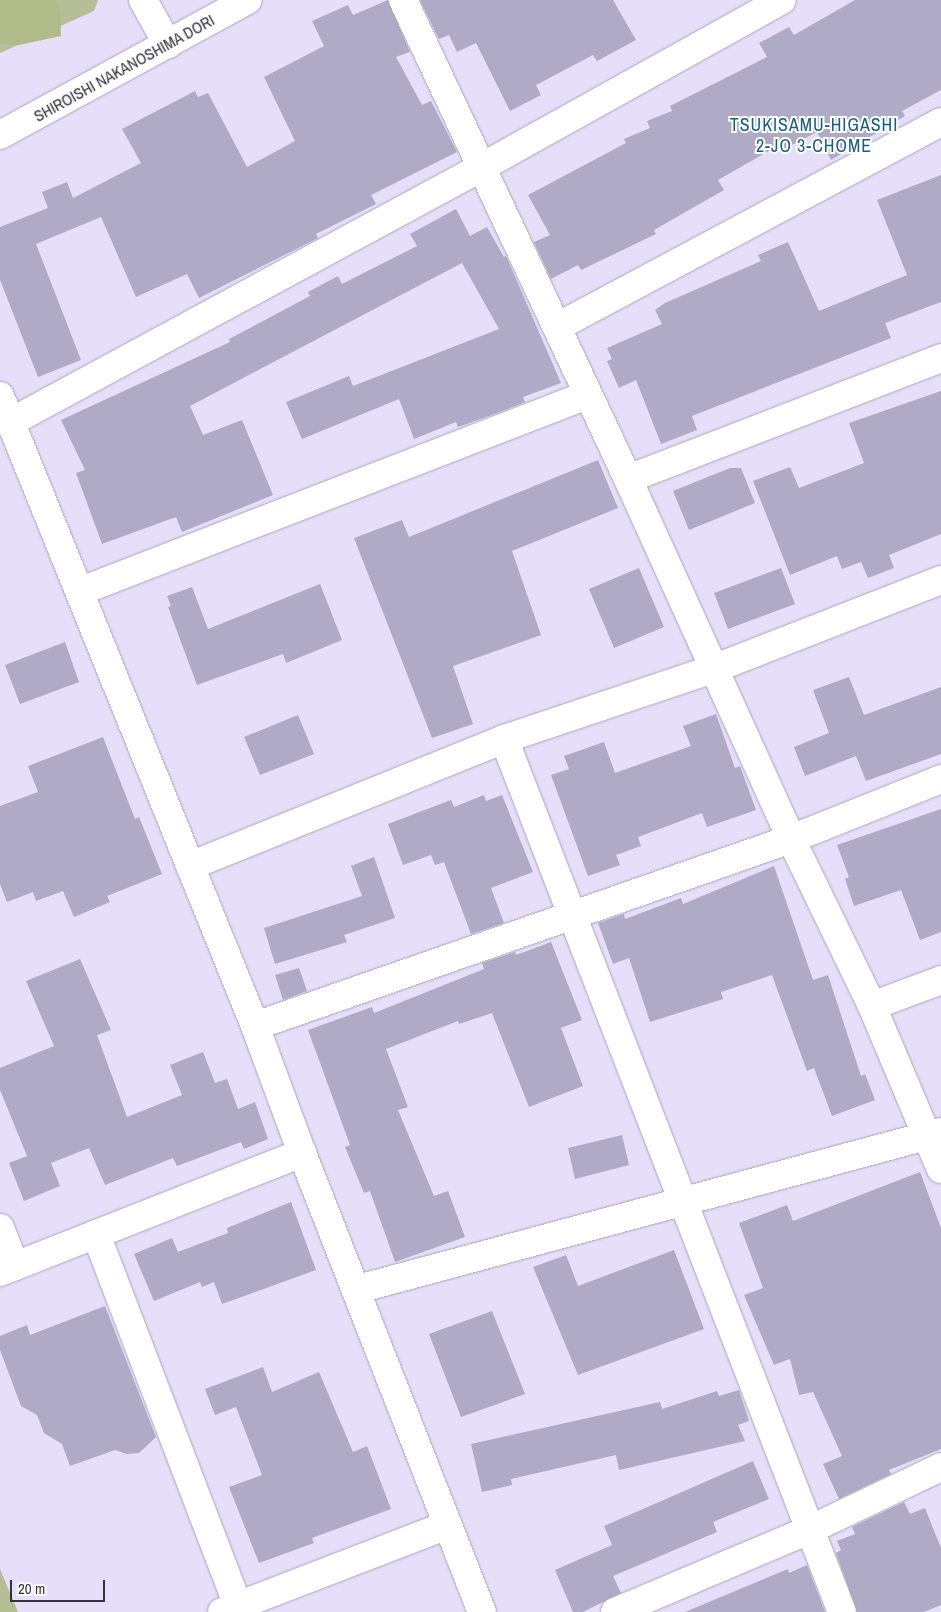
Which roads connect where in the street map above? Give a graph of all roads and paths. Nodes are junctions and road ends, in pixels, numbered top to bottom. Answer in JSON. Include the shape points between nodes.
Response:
{"nodes":[{"id":1,"x":144,"y":0,"type":"edge"},
{"id":2,"x":248,"y":0,"type":"edge"},
{"id":3,"x":403,"y":0,"type":"edge"},
{"id":4,"x":782,"y":0,"type":"edge"},
{"id":5,"x":168,"y":45,"type":"junction"},
{"id":6,"x":941,"y":122,"type":"edge"},
{"id":7,"x":0,"y":135,"type":"edge"},
{"id":8,"x":482,"y":168,"type":"junction"},
{"id":9,"x":557,"y":327,"type":"junction"},
{"id":10,"x":941,"y":358,"type":"edge"},
{"id":11,"x":587,"y":395,"type":"junction"},
{"id":12,"x":0,"y":396,"type":"edge"},
{"id":13,"x":11,"y":422,"type":"junction"},
{"id":14,"x":628,"y":478,"type":"junction"},
{"id":15,"x":941,"y":580,"type":"edge"},
{"id":16,"x":81,"y":591,"type":"junction"},
{"id":17,"x":713,"y":669,"type":"junction"},
{"id":18,"x":504,"y":739,"type":"junction"},
{"id":19,"x":941,"y":779,"type":"edge"},
{"id":20,"x":791,"y":838,"type":"junction"},
{"id":21,"x":190,"y":866,"type":"junction"},
{"id":22,"x":570,"y":915,"type":"junction"},
{"id":23,"x":941,"y":980,"type":"edge"},
{"id":24,"x":872,"y":1006,"type":"junction"},
{"id":25,"x":255,"y":1026,"type":"junction"},
{"id":26,"x":934,"y":1134,"type":"edge"},
{"id":27,"x":302,"y":1153,"type":"junction"},
{"id":28,"x":941,"y":1169,"type":"edge"},
{"id":29,"x":681,"y":1203,"type":"junction"},
{"id":30,"x":0,"y":1228,"type":"edge"},
{"id":31,"x":96,"y":1234,"type":"junction"},
{"id":32,"x":8,"y":1269,"type":"edge"},
{"id":33,"x":358,"y":1289,"type":"junction"},
{"id":34,"x":941,"y":1468,"type":"edge"},
{"id":35,"x":448,"y":1525,"type":"junction"},
{"id":36,"x":809,"y":1530,"type":"junction"},
{"id":37,"x":233,"y":1610,"type":"edge"},
{"id":38,"x":482,"y":1612,"type":"edge"},
{"id":39,"x":615,"y":1612,"type":"edge"},
{"id":40,"x":842,"y":1612,"type":"edge"}],
"edges":[{"from":1,"to":5,"type":"street"},
{"from":2,"to":5,"type":"street","name":"SHIROISHI NAKANOSHIMA DORI"},
{"from":3,"to":8,"type":"street"},
{"from":4,"to":8,"type":"street"},
{"from":5,"to":7,"type":"street","name":"SHIROISHI NAKANOSHIMA DORI"},
{"from":6,"to":9,"type":"street"},
{"from":8,"to":9,"type":"street"},
{"from":8,"to":13,"type":"street"},
{"from":9,"to":11,"type":"street"},
{"from":10,"to":14,"type":"street"},
{"from":11,"to":14,"type":"street"},
{"from":11,"to":16,"type":"street"},
{"from":12,"to":13,"type":"street"},
{"from":13,"to":16,"type":"street"},
{"from":14,"to":17,"type":"street"},
{"from":15,"to":17,"type":"street"},
{"from":16,"to":21,"type":"street"},
{"from":17,"to":18,"type":"street"},
{"from":17,"to":20,"type":"street"},
{"from":18,"to":21,"type":"street"},
{"from":18,"to":22,"type":"street"},
{"from":19,"to":20,"type":"street"},
{"from":20,"to":22,"type":"street"},
{"from":20,"to":24,"type":"street"},
{"from":21,"to":25,"type":"street"},
{"from":22,"to":25,"type":"street"},
{"from":22,"to":29,"type":"street"},
{"from":23,"to":24,"type":"street"},
{"from":24,"to":26,"type":"street"},
{"from":25,"to":27,"type":"street"},
{"from":26,"to":28,"type":"street"},
{"from":26,"to":29,"type":"street"},
{"from":27,"to":31,"type":"street"},
{"from":27,"to":33,"type":"street"},
{"from":29,"to":33,"type":"street"},
{"from":29,"to":36,"type":"street"},
{"from":30,"to":32,"type":"street"},
{"from":31,"to":32,"type":"street"},
{"from":31,"to":37,"type":"street"},
{"from":33,"to":35,"type":"street"},
{"from":34,"to":36,"type":"street"},
{"from":35,"to":37,"type":"street"},
{"from":35,"to":38,"type":"street"},
{"from":36,"to":39,"type":"street"},
{"from":36,"to":40,"type":"street"}]}
